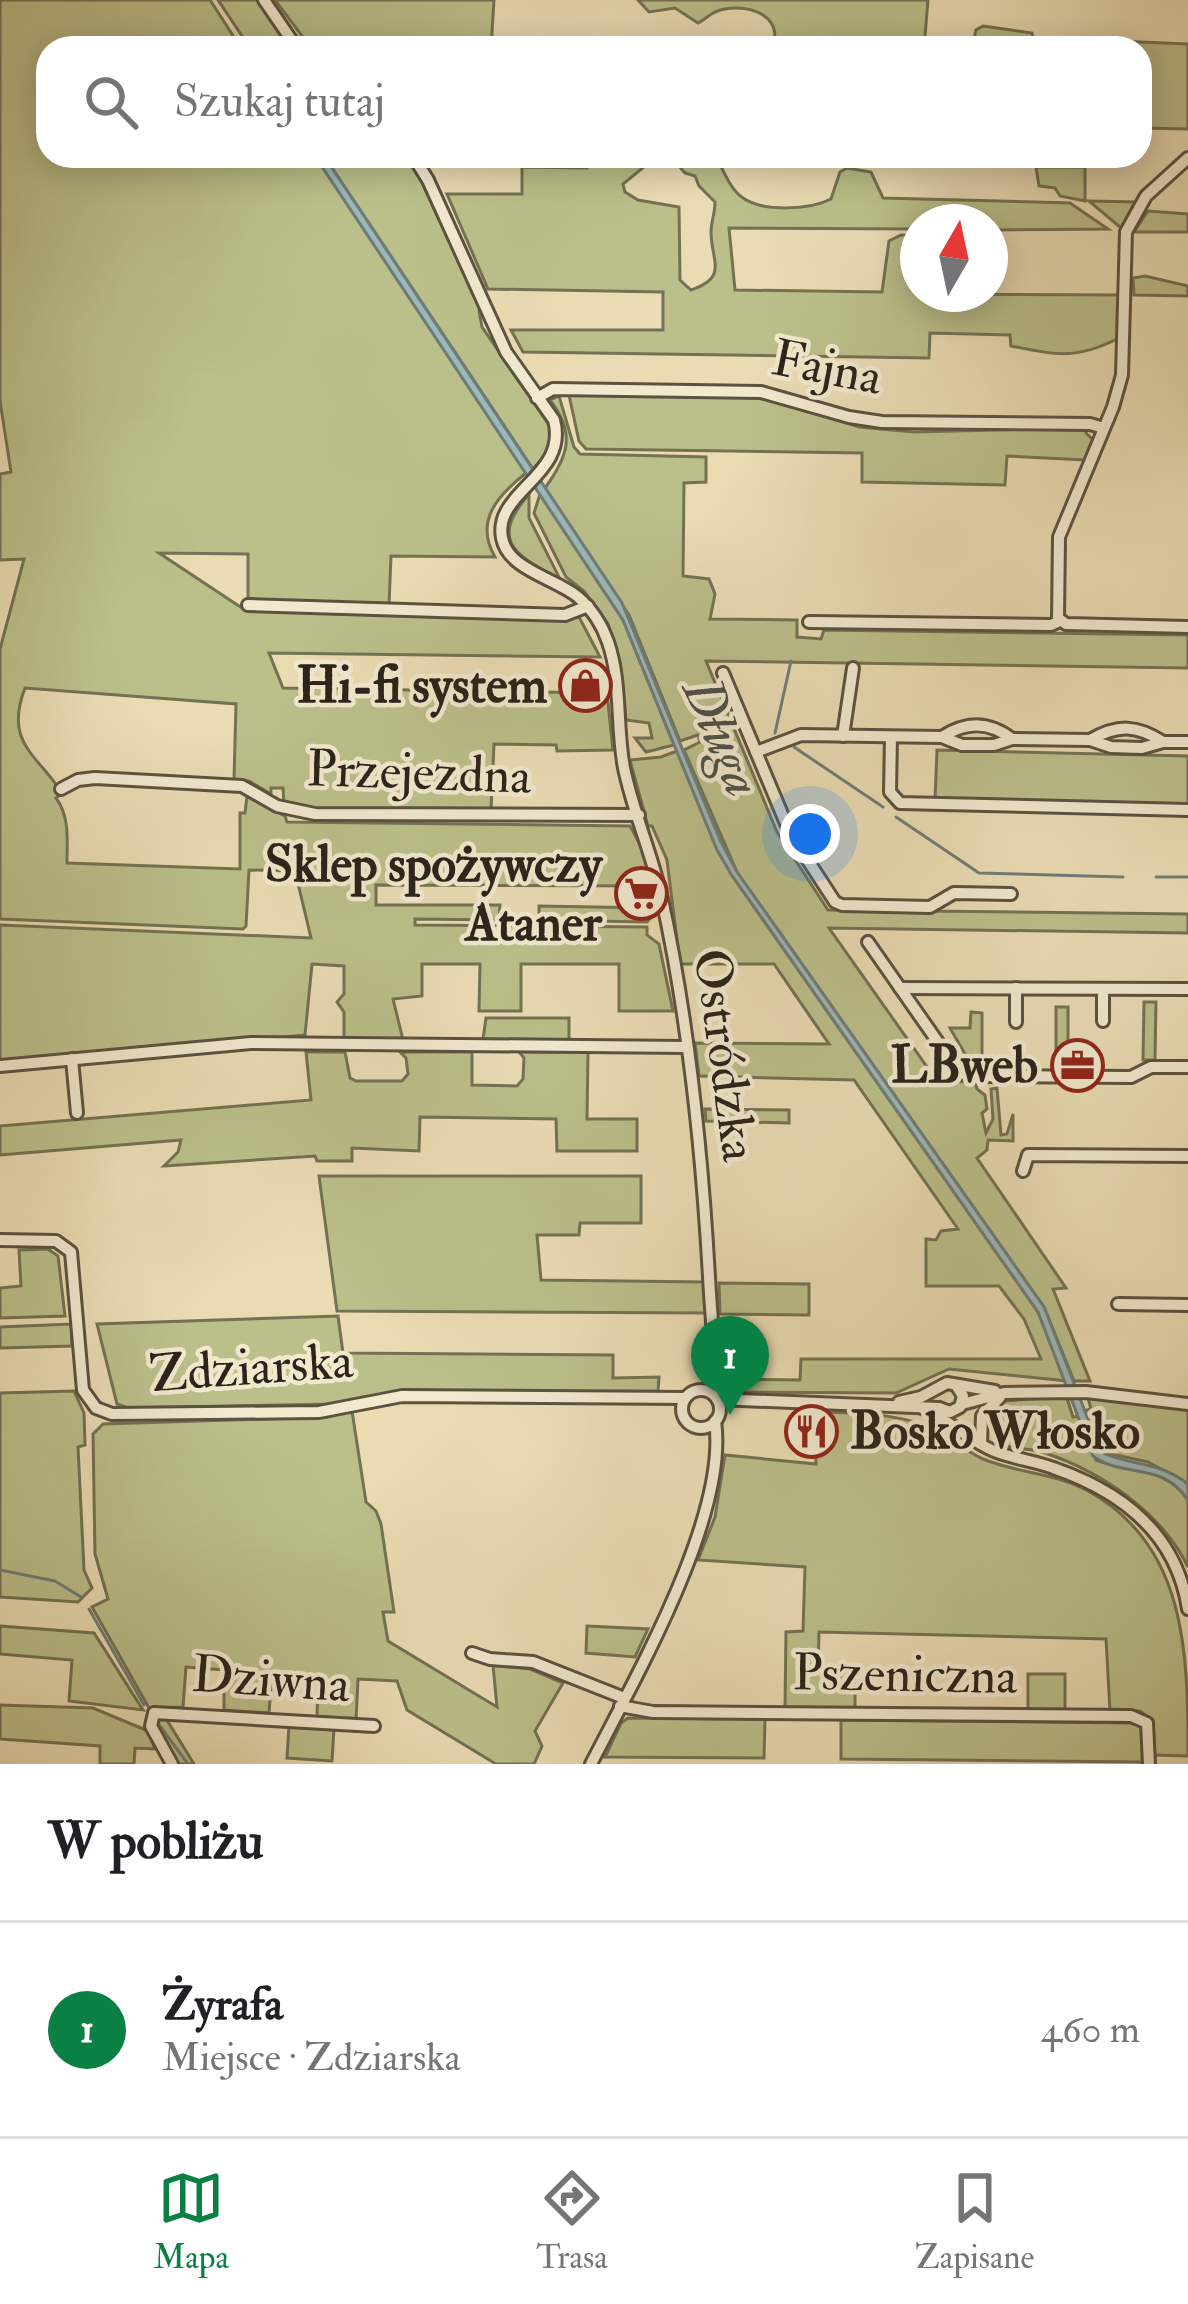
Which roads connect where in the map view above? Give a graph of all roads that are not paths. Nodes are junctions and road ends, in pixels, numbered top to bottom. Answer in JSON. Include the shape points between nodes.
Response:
{"nodes":[{"id":1,"x":264,"y":0,"type":"edge"},
{"id":2,"x":289,"y":36,"type":"edge"},
{"id":3,"x":1188,"y":158,"type":"edge"},
{"id":4,"x":420,"y":168,"type":"edge"},
{"id":5,"x":537,"y":398,"type":"junction"},
{"id":6,"x":1104,"y":428,"type":"junction"},
{"id":7,"x":248,"y":605,"type":"dead end"},
{"id":8,"x":588,"y":606,"type":"junction"},
{"id":9,"x":809,"y":622,"type":"dead end"},
{"id":10,"x":1063,"y":623,"type":"junction"},
{"id":11,"x":1188,"y":627,"type":"edge"},
{"id":12,"x":853,"y":668,"type":"dead end"},
{"id":13,"x":723,"y":673,"type":"dead end"},
{"id":14,"x":843,"y":736,"type":"junction"},
{"id":15,"x":891,"y":736,"type":"junction"},
{"id":16,"x":942,"y":737,"type":"junction"},
{"id":17,"x":1012,"y":739,"type":"junction"},
{"id":18,"x":1090,"y":740,"type":"junction"},
{"id":19,"x":1163,"y":742,"type":"junction"},
{"id":20,"x":1188,"y":742,"type":"edge"},
{"id":21,"x":756,"y":752,"type":"junction"},
{"id":22,"x":61,"y":789,"type":"dead end"},
{"id":23,"x":1188,"y":810,"type":"edge"},
{"id":24,"x":639,"y":815,"type":"junction"},
{"id":25,"x":1012,"y":894,"type":"dead end"},
{"id":26,"x":868,"y":942,"type":"dead end"},
{"id":27,"x":900,"y":988,"type":"junction"},
{"id":28,"x":1016,"y":988,"type":"junction"},
{"id":29,"x":1103,"y":988,"type":"junction"},
{"id":30,"x":1188,"y":989,"type":"edge"},
{"id":31,"x":1103,"y":1021,"type":"dead end"},
{"id":32,"x":1016,"y":1022,"type":"dead end"},
{"id":33,"x":686,"y":1047,"type":"junction"},
{"id":34,"x":72,"y":1060,"type":"junction"},
{"id":35,"x":0,"y":1066,"type":"edge"},
{"id":36,"x":1188,"y":1066,"type":"edge"},
{"id":37,"x":77,"y":1113,"type":"dead end"},
{"id":38,"x":1188,"y":1156,"type":"edge"},
{"id":39,"x":1023,"y":1172,"type":"dead end"},
{"id":40,"x":0,"y":1240,"type":"edge"},
{"id":41,"x":1118,"y":1304,"type":"dead end"},
{"id":42,"x":1188,"y":1305,"type":"edge"},
{"id":43,"x":956,"y":1385,"type":"junction"},
{"id":44,"x":936,"y":1391,"type":"junction"},
{"id":45,"x":1009,"y":1393,"type":"junction"},
{"id":46,"x":714,"y":1403,"type":"junction"},
{"id":47,"x":684,"y":1404,"type":"junction"},
{"id":48,"x":894,"y":1404,"type":"junction"},
{"id":49,"x":1188,"y":1404,"type":"edge"},
{"id":50,"x":961,"y":1405,"type":"junction"},
{"id":51,"x":922,"y":1408,"type":"junction"},
{"id":52,"x":942,"y":1410,"type":"junction"},
{"id":53,"x":954,"y":1425,"type":"junction"},
{"id":54,"x":703,"y":1427,"type":"junction"},
{"id":55,"x":979,"y":1442,"type":"junction"},
{"id":56,"x":714,"y":1460,"type":"junction"},
{"id":57,"x":1188,"y":1609,"type":"edge"},
{"id":58,"x":472,"y":1653,"type":"dead end"},
{"id":59,"x":622,"y":1702,"type":"junction"},
{"id":60,"x":374,"y":1726,"type":"dead end"},
{"id":61,"x":168,"y":1759,"type":"edge"},
{"id":62,"x":591,"y":1764,"type":"edge"},
{"id":63,"x":1149,"y":1764,"type":"edge"}],
"edges":[{"from":1,"to":2,"type":"street"},
{"from":3,"to":6,"type":"street","via":[[1146,196],[1126,232],[1124,365]]},
{"from":4,"to":5,"type":"street","via":[[502,344]]},
{"from":5,"to":6,"type":"street","name":"Fajna","via":[[553,389],[745,390],[867,421]]},
{"from":5,"to":8,"type":"street","via":[[557,438],[553,456],[502,520],[505,548]]},
{"from":6,"to":10,"type":"street","via":[[1059,537]]},
{"from":7,"to":8,"type":"street","via":[[565,614]]},
{"from":8,"to":24,"type":"street","name":"Ostródzka","via":[[616,673],[624,766]]},
{"from":9,"to":10,"type":"street"},
{"from":10,"to":11,"type":"street"},
{"from":12,"to":14,"type":"street"},
{"from":13,"to":21,"type":"street"},
{"from":14,"to":15,"type":"street"},
{"from":14,"to":21,"type":"street","via":[[796,736]]},
{"from":15,"to":16,"type":"street"},
{"from":15,"to":23,"type":"street","via":[[890,792],[900,803]]},
{"from":16,"to":17,"type":"street","via":[[962,745]]},
{"from":16,"to":17,"type":"street","via":[[977,725]]},
{"from":17,"to":18,"type":"street"},
{"from":18,"to":19,"type":"street","via":[[1142,748]]},
{"from":18,"to":19,"type":"street","via":[[1127,728]]},
{"from":19,"to":20,"type":"street"},
{"from":21,"to":25,"type":"street","via":[[790,833],[835,902],[930,907],[954,893]]},
{"from":22,"to":24,"type":"street","name":"Przejezdna","via":[[95,778],[239,786],[315,814]]},
{"from":24,"to":33,"type":"street","name":"Ostródzka"},
{"from":26,"to":27,"type":"street"},
{"from":27,"to":28,"type":"street"},
{"from":27,"to":36,"type":"street","via":[[956,1068],[974,1077],[1131,1077],[1151,1067]]},
{"from":28,"to":29,"type":"street"},
{"from":28,"to":32,"type":"street"},
{"from":29,"to":30,"type":"street"},
{"from":29,"to":31,"type":"street"},
{"from":33,"to":34,"type":"street","via":[[251,1043]]},
{"from":33,"to":46,"type":"street","name":"Ostródzka","via":[[701,1157]]},
{"from":34,"to":35,"type":"street"},
{"from":34,"to":37,"type":"street"},
{"from":38,"to":39,"type":"street","via":[[1028,1155]]},
{"from":40,"to":47,"type":"street","name":"Zdziarska","via":[[56,1240],[70,1252],[83,1390],[112,1414],[319,1412],[391,1396]]},
{"from":41,"to":42,"type":"street"},
{"from":43,"to":44,"type":"street"},
{"from":43,"to":45,"type":"street"},
{"from":43,"to":50,"type":"street"},
{"from":44,"to":48,"type":"street"},
{"from":44,"to":52,"type":"street"},
{"from":45,"to":49,"type":"street"},
{"from":45,"to":50,"type":"street"},
{"from":45,"to":55,"type":"street","via":[[986,1408]]},
{"from":46,"to":47,"type":"street"},
{"from":46,"to":48,"type":"street"},
{"from":46,"to":54,"type":"street"},
{"from":46,"to":56,"type":"street","name":"Ostródzka"},
{"from":47,"to":54,"type":"street","name":"Zdziarska","via":[[691,1424]]},
{"from":48,"to":51,"type":"street"},
{"from":50,"to":52,"type":"street"},
{"from":50,"to":55,"type":"street"},
{"from":51,"to":52,"type":"street"},
{"from":51,"to":53,"type":"street"},
{"from":52,"to":53,"type":"street"},
{"from":53,"to":55,"type":"street"},
{"from":54,"to":56,"type":"street","name":"Ostródzka"},
{"from":55,"to":57,"type":"street","via":[[1072,1475],[1133,1510],[1171,1553]]},
{"from":56,"to":59,"type":"street","name":"Ostródzka","via":[[698,1539]]},
{"from":58,"to":59,"type":"street","via":[[532,1662]]},
{"from":59,"to":62,"type":"street","name":"Ostródzka"},
{"from":59,"to":63,"type":"street","name":"Pszeniczna","via":[[653,1712],[1131,1716],[1147,1723]]},
{"from":60,"to":61,"type":"street","name":"Dziwna","via":[[163,1711],[149,1722]]}]}
